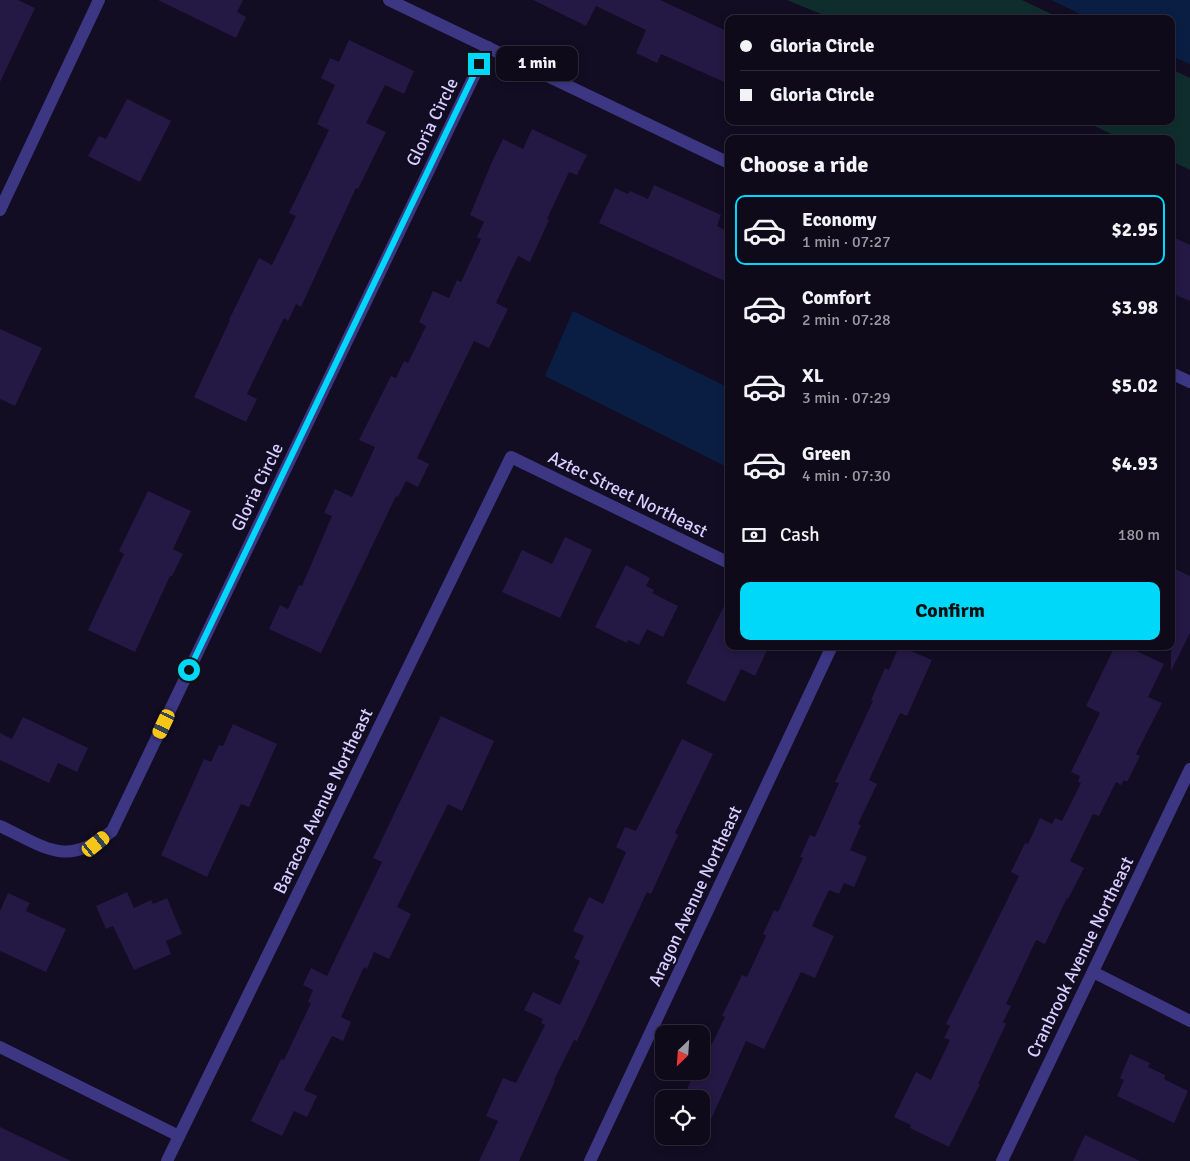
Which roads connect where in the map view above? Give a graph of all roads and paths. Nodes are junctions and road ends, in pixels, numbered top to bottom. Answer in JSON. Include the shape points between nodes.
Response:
{"nodes":[{"id":1,"x":99,"y":0,"type":"edge"},
{"id":2,"x":389,"y":0,"type":"edge"},
{"id":3,"x":488,"y":47,"type":"junction"},
{"id":4,"x":725,"y":161,"type":"edge"},
{"id":5,"x":0,"y":210,"type":"edge"},
{"id":6,"x":1175,"y":375,"type":"edge"},
{"id":7,"x":1190,"y":382,"type":"edge"},
{"id":8,"x":511,"y":457,"type":"joint"},
{"id":9,"x":725,"y":561,"type":"edge"},
{"id":10,"x":830,"y":650,"type":"edge"},
{"id":11,"x":1190,"y":769,"type":"edge"},
{"id":12,"x":0,"y":826,"type":"edge"},
{"id":13,"x":1092,"y":972,"type":"junction"},
{"id":14,"x":1190,"y":1021,"type":"edge"},
{"id":15,"x":0,"y":1047,"type":"edge"},
{"id":16,"x":179,"y":1136,"type":"junction"},
{"id":17,"x":167,"y":1161,"type":"edge"},
{"id":18,"x":590,"y":1161,"type":"edge"},
{"id":19,"x":1002,"y":1161,"type":"edge"}],
"edges":[{"from":1,"to":5,"type":"street"},
{"from":2,"to":3,"type":"street"},
{"from":3,"to":4,"type":"street"},
{"from":3,"to":12,"type":"street","name":"Gloria Circle","via":[[112,831],[96,844],[74,852],[52,851]]},
{"from":6,"to":7,"type":"street"},
{"from":8,"to":9,"type":"street","name":"Aztec Street Northeast"},
{"from":8,"to":16,"type":"street","name":"Baracoa Avenue Northeast"},
{"from":10,"to":18,"type":"street","name":"Aragon Avenue Northeast"},
{"from":11,"to":13,"type":"street","name":"Cranbrook Avenue Northeast"},
{"from":13,"to":14,"type":"street"},
{"from":13,"to":19,"type":"street","name":"Cranbrook Avenue Northeast"},
{"from":15,"to":16,"type":"street"},
{"from":16,"to":17,"type":"street","name":"Baracoa Avenue Northeast"}]}
